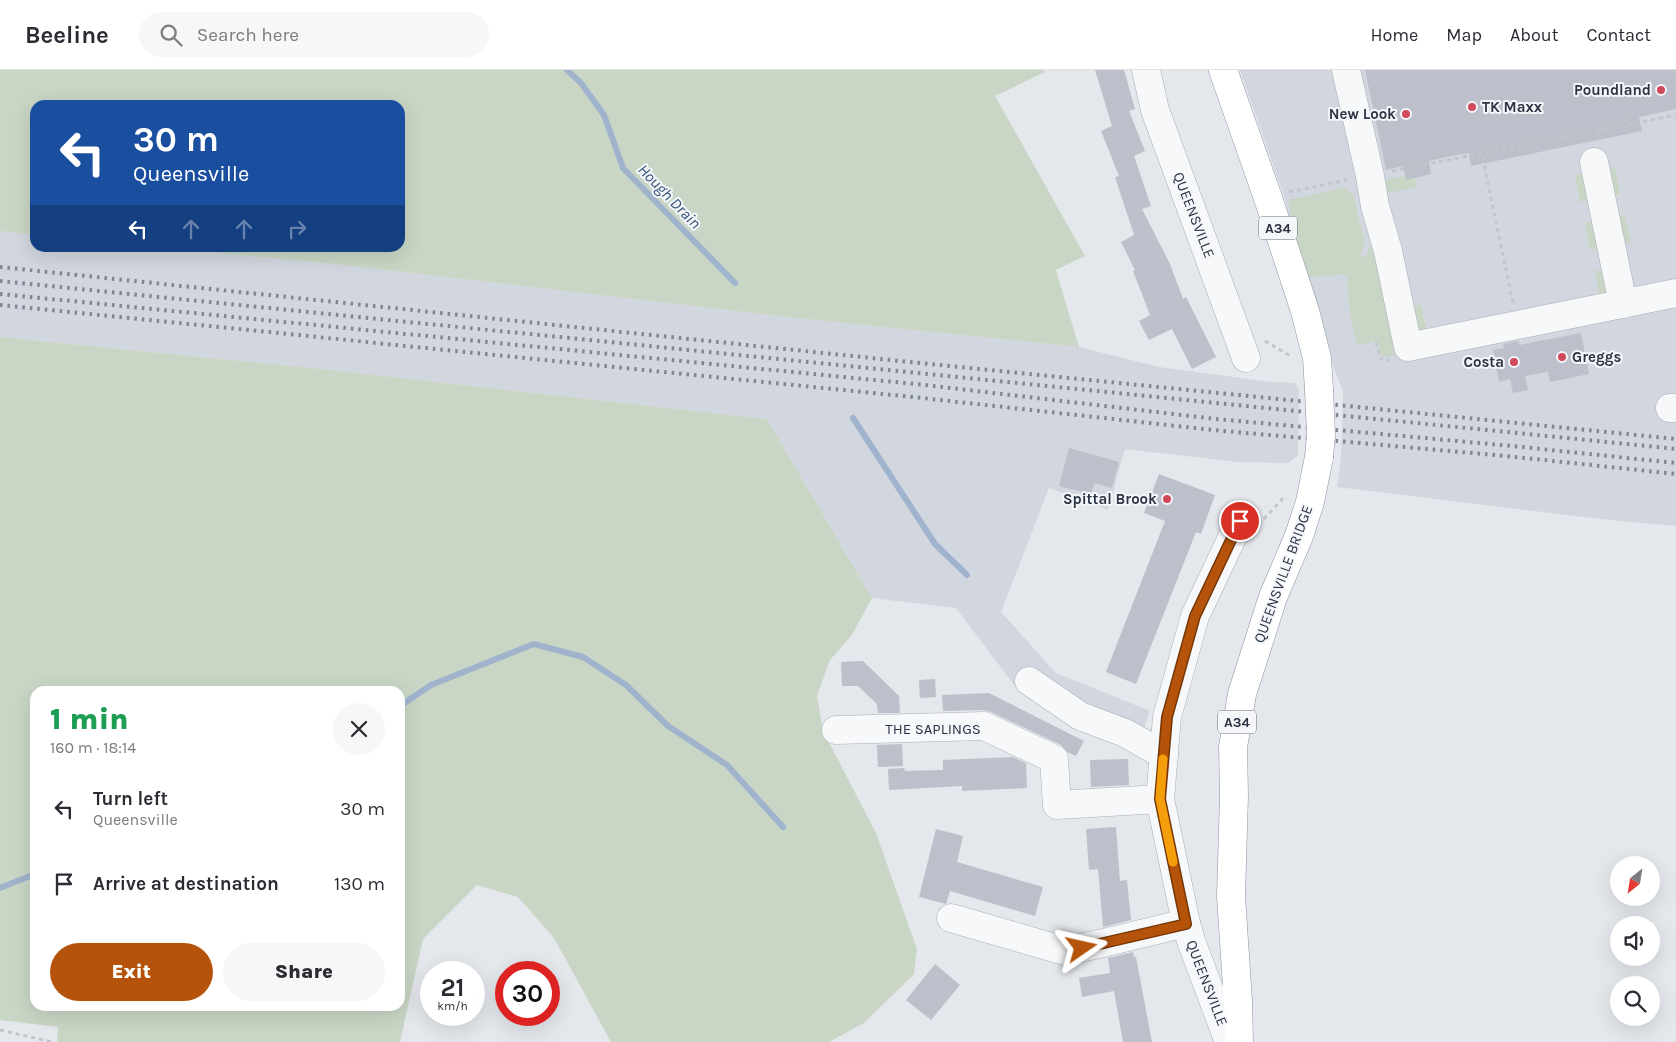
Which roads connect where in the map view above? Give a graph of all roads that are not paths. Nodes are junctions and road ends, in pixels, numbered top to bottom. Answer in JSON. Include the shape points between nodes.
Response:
{"nodes":[{"id":1,"x":1146,"y":70,"type":"edge"},
{"id":2,"x":1223,"y":70,"type":"edge"},
{"id":3,"x":1346,"y":70,"type":"edge"},
{"id":4,"x":1594,"y":162,"type":"dead end"},
{"id":5,"x":1676,"y":293,"type":"edge"},
{"id":6,"x":1623,"y":304,"type":"junction"},
{"id":7,"x":1246,"y":358,"type":"dead end"},
{"id":8,"x":1240,"y":521,"type":"road end"},
{"id":9,"x":1029,"y":681,"type":"dead end"},
{"id":10,"x":836,"y":730,"type":"dead end"},
{"id":11,"x":1164,"y":755,"type":"junction"},
{"id":12,"x":1160,"y":799,"type":"junction"},
{"id":13,"x":951,"y":918,"type":"dead end"},
{"id":14,"x":1186,"y":924,"type":"junction"},
{"id":15,"x":1229,"y":1042,"type":"edge"},
{"id":16,"x":1239,"y":1042,"type":"edge"}],
"edges":[{"from":1,"to":7,"type":"street","name":"QUEENSVILLE","via":[[1155,110]]},
{"from":2,"to":16,"type":"highway","name":"QUEENSVILLE BRIDGE","number":"A34","bridge":true,"via":[[1305,311],[1317,358],[1320,435],[1310,502],[1273,597],[1242,694],[1233,747],[1231,896]]},
{"from":3,"to":6,"type":"street","via":[[1408,347]]},
{"from":4,"to":6,"type":"street"},
{"from":5,"to":6,"type":"street"},
{"from":8,"to":11,"type":"street","name":"QUEENSVILLE","via":[[1195,616],[1167,717]]},
{"from":9,"to":11,"type":"street","via":[[1080,716],[1126,733]]},
{"from":10,"to":12,"type":"street","name":"THE SAPLINGS","via":[[984,726],[1054,759],[1057,806]]},
{"from":11,"to":12,"type":"street","name":"QUEENSVILLE"},
{"from":12,"to":14,"type":"street","name":"QUEENSVILLE"},
{"from":13,"to":14,"type":"street","via":[[1064,950]]},
{"from":14,"to":15,"type":"street","name":"QUEENSVILLE"}]}
